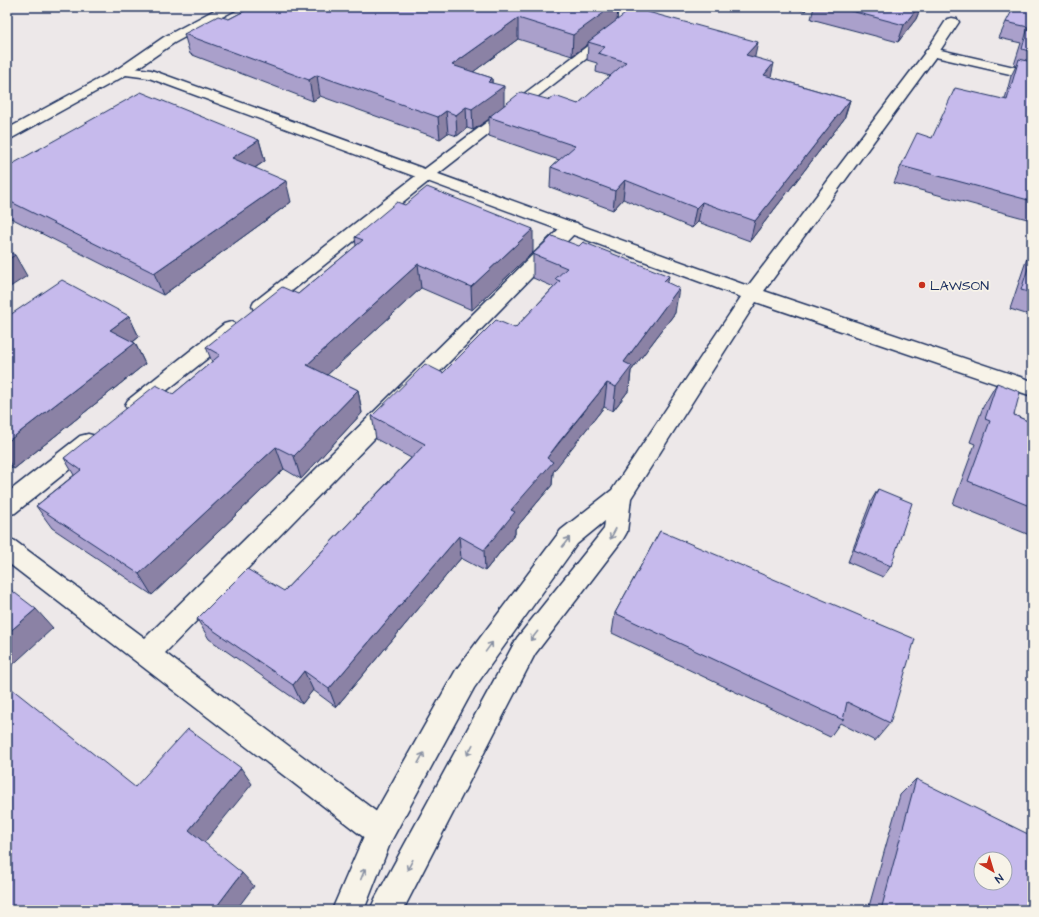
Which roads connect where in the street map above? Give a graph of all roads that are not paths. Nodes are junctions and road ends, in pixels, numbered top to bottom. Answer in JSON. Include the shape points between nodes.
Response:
{"nodes":[{"id":1,"x":230,"y":7,"type":"edge"},
{"id":2,"x":647,"y":7,"type":"edge"},
{"id":3,"x":952,"y":22,"type":"dead end"},
{"id":4,"x":932,"y":52,"type":"junction"},
{"id":5,"x":124,"y":71,"type":"junction"},
{"id":6,"x":1032,"y":75,"type":"edge"},
{"id":7,"x":7,"y":135,"type":"edge"},
{"id":8,"x":428,"y":174,"type":"junction"},
{"id":9,"x":571,"y":227,"type":"junction"},
{"id":10,"x":752,"y":294,"type":"junction"},
{"id":11,"x":1032,"y":388,"type":"edge"},
{"id":12,"x":120,"y":417,"type":"edge"},
{"id":13,"x":101,"y":432,"type":"edge"},
{"id":14,"x":620,"y":496,"type":"junction"},
{"id":15,"x":7,"y":506,"type":"edge"},
{"id":16,"x":7,"y":548,"type":"edge"},
{"id":17,"x":146,"y":655,"type":"junction"},
{"id":18,"x":380,"y":832,"type":"junction"},
{"id":19,"x":348,"y":910,"type":"edge"},
{"id":20,"x":386,"y":910,"type":"edge"}],
"edges":[{"from":1,"to":5,"type":"street","via":[[169,40]]},
{"from":2,"to":8,"type":"street"},
{"from":3,"to":4,"type":"street"},
{"from":4,"to":6,"type":"street"},
{"from":4,"to":10,"type":"street"},
{"from":5,"to":7,"type":"street"},
{"from":5,"to":8,"type":"street","via":[[151,74]]},
{"from":8,"to":9,"type":"street"},
{"from":8,"to":12,"type":"street"},
{"from":9,"to":10,"type":"street"},
{"from":9,"to":17,"type":"street"},
{"from":10,"to":11,"type":"street"},
{"from":10,"to":14,"type":"street"},
{"from":13,"to":15,"type":"street"},
{"from":18,"to":14,"type":"street","one_way":true,"via":[[465,679],[569,537]]},
{"from":14,"to":20,"type":"street","one_way":true,"via":[[615,532],[526,646]]},
{"from":16,"to":17,"type":"street"},
{"from":17,"to":18,"type":"street"},
{"from":19,"to":18,"type":"street","one_way":true}]}
